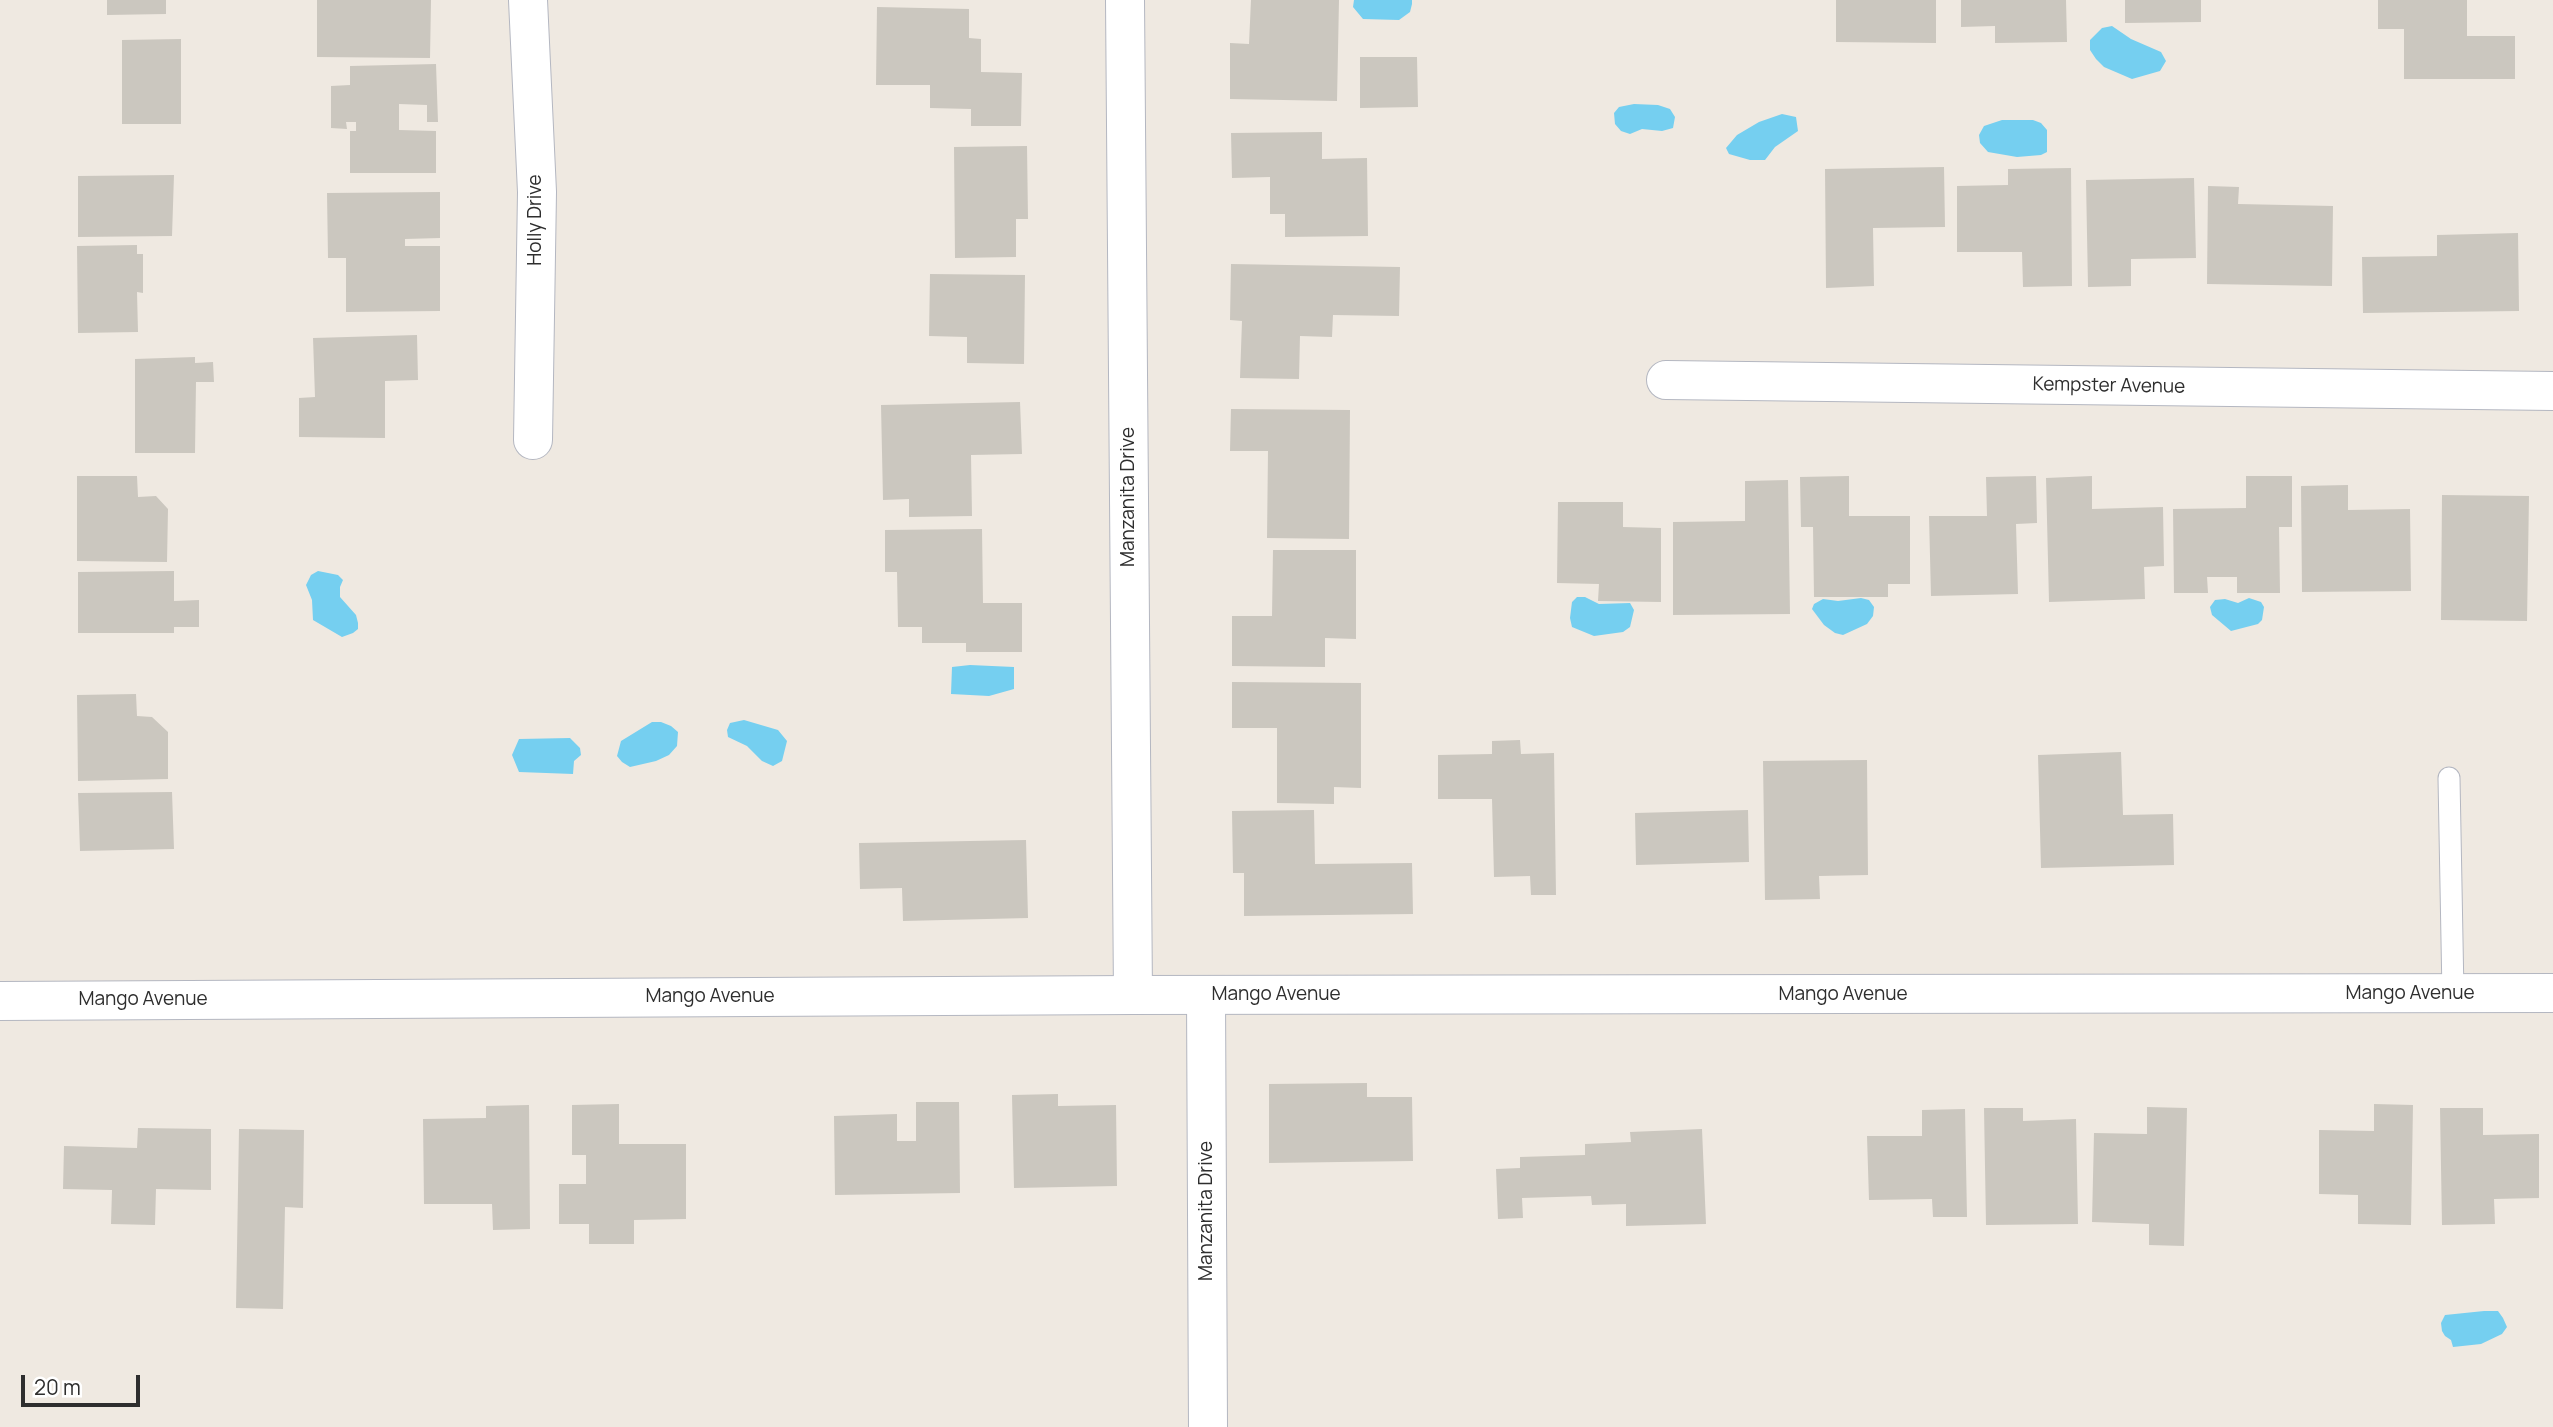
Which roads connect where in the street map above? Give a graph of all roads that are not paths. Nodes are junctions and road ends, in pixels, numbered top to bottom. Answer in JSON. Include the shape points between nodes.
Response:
{"nodes":[{"id":1,"x":528,"y":0,"type":"edge"},
{"id":2,"x":1125,"y":0,"type":"edge"},
{"id":3,"x":1666,"y":380,"type":"dead end"},
{"id":4,"x":2553,"y":391,"type":"edge"},
{"id":5,"x":533,"y":440,"type":"dead end"},
{"id":6,"x":2449,"y":778,"type":"dead end"},
{"id":7,"x":2553,"y":993,"type":"edge"},
{"id":8,"x":2452,"y":994,"type":"junction"},
{"id":9,"x":1133,"y":995,"type":"junction"},
{"id":10,"x":1206,"y":995,"type":"junction"},
{"id":11,"x":0,"y":1001,"type":"edge"},
{"id":12,"x":1208,"y":1427,"type":"edge"}],
"edges":[{"from":1,"to":5,"type":"street","name":"Holly Drive","via":[[537,192]]},
{"from":2,"to":9,"type":"street","name":"Manzanita Drive"},
{"from":3,"to":4,"type":"street","name":"Kempster Avenue"},
{"from":6,"to":8,"type":"lane"},
{"from":7,"to":8,"type":"street","name":"Mango Avenue"},
{"from":8,"to":10,"type":"street","name":"Mango Avenue"},
{"from":9,"to":10,"type":"street","name":"Mango Avenue"},
{"from":9,"to":11,"type":"street","name":"Mango Avenue"},
{"from":10,"to":12,"type":"street","name":"Manzanita Drive"}]}
